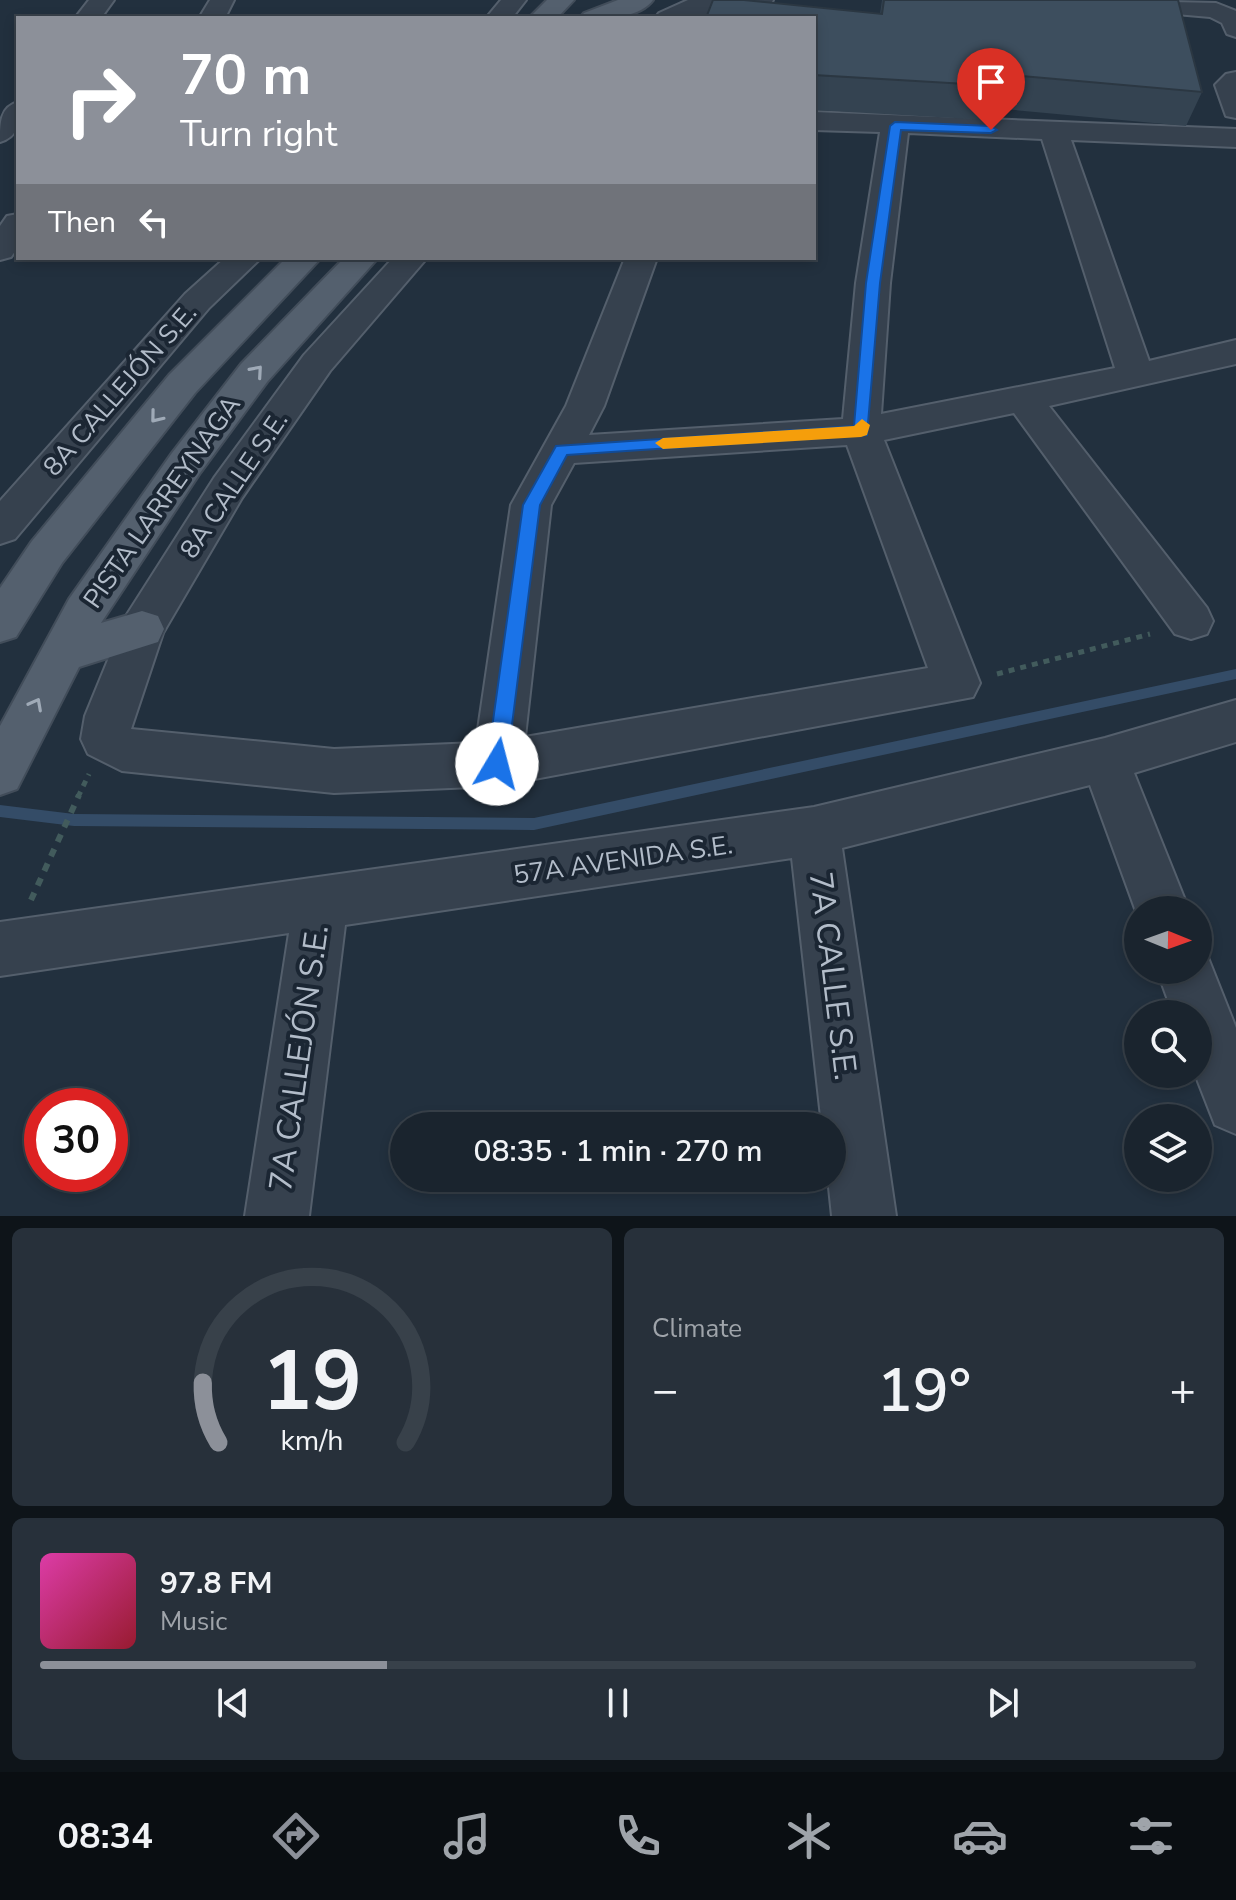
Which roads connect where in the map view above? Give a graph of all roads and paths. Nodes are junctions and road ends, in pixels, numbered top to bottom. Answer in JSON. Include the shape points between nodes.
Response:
{"nodes":[{"id":1,"x":102,"y":0,"type":"edge"},
{"id":2,"x":514,"y":0,"type":"edge"},
{"id":3,"x":605,"y":0,"type":"edge"},
{"id":4,"x":641,"y":0,"type":"edge"},
{"id":5,"x":708,"y":0,"type":"edge"},
{"id":6,"x":1096,"y":0,"type":"edge"},
{"id":7,"x":771,"y":6,"type":"edge"},
{"id":8,"x":90,"y":16,"type":"edge"},
{"id":9,"x":501,"y":16,"type":"edge"},
{"id":10,"x":588,"y":16,"type":"edge"},
{"id":11,"x":598,"y":16,"type":"edge"},
{"id":12,"x":672,"y":16,"type":"edge"},
{"id":13,"x":711,"y":16,"type":"edge"},
{"id":14,"x":1236,"y":29,"type":"edge"},
{"id":15,"x":1236,"y":80,"type":"edge"},
{"id":16,"x":16,"y":113,"type":"edge"},
{"id":17,"x":816,"y":121,"type":"edge"},
{"id":18,"x":895,"y":126,"type":"junction"},
{"id":19,"x":1054,"y":132,"type":"junction"},
{"id":20,"x":0,"y":133,"type":"edge"},
{"id":21,"x":1235,"y":133,"type":"edge"},
{"id":22,"x":16,"y":226,"type":"edge"},
{"id":23,"x":0,"y":250,"type":"edge"},
{"id":24,"x":243,"y":260,"type":"edge"},
{"id":25,"x":303,"y":260,"type":"edge"},
{"id":26,"x":360,"y":260,"type":"edge"},
{"id":27,"x":409,"y":260,"type":"edge"},
{"id":28,"x":640,"y":260,"type":"edge"},
{"id":29,"x":1236,"y":352,"type":"edge"},
{"id":30,"x":1136,"y":376,"type":"junction"},
{"id":31,"x":1023,"y":398,"type":"junction"},
{"id":32,"x":861,"y":431,"type":"junction"},
{"id":33,"x":561,"y":450,"type":"junction"},
{"id":34,"x":0,"y":528,"type":"edge"},
{"id":35,"x":1191,"y":621,"type":"joint"},
{"id":36,"x":0,"y":624,"type":"edge"},
{"id":37,"x":142,"y":629,"type":"junction"},
{"id":38,"x":63,"y":653,"type":"junction"},
{"id":39,"x":957,"y":683,"type":"junction"},
{"id":40,"x":1236,"y":721,"type":"edge"},
{"id":41,"x":1105,"y":760,"type":"junction"},
{"id":42,"x":497,"y":764,"type":"junction"},
{"id":43,"x":0,"y":773,"type":"edge"},
{"id":44,"x":85,"y":782,"type":"dead end"},
{"id":45,"x":814,"y":831,"type":"junction"},
{"id":46,"x":49,"y":862,"type":"dead end"},
{"id":47,"x":1157,"y":896,"type":"edge"},
{"id":48,"x":321,"y":901,"type":"junction"},
{"id":49,"x":3,"y":956,"type":"edge"},
{"id":50,"x":1190,"y":984,"type":"edge"},
{"id":51,"x":1236,"y":1104,"type":"edge"},
{"id":52,"x":277,"y":1216,"type":"edge"},
{"id":53,"x":864,"y":1216,"type":"edge"}],
"edges":[{"from":1,"to":8,"type":"street"},
{"from":2,"to":9,"type":"street"},
{"from":3,"to":10,"type":"main road"},
{"from":4,"to":11,"type":"main road"},
{"from":5,"to":12,"type":"street"},
{"from":6,"to":14,"type":"street","via":[[1216,10],[1233,19]]},
{"from":7,"to":13,"type":"street"},
{"from":15,"to":21,"type":"street","via":[[1229,85]]},
{"from":16,"to":20,"type":"street"},
{"from":17,"to":18,"type":"street"},
{"from":18,"to":19,"type":"street"},
{"from":18,"to":32,"type":"street","via":[[873,283]]},
{"from":19,"to":21,"type":"street"},
{"from":19,"to":30,"type":"street"},
{"from":22,"to":23,"type":"street"},
{"from":24,"to":34,"type":"street","name":"8A CALLEJÓN S.E.","via":[[197,301]]},
{"from":25,"to":36,"type":"main road","name":"PISTA LARREYNAGA","one_way":true,"via":[[182,384],[47,552]]},
{"from":38,"to":26,"type":"main road","name":"PISTA LARREYNAGA","one_way":true,"via":[[85,611],[194,452],[254,373]]},
{"from":27,"to":37,"type":"street","name":"8A CALLE S.E.","via":[[317,363],[228,488]]},
{"from":28,"to":33,"type":"street","via":[[585,406]]},
{"from":29,"to":30,"type":"street"},
{"from":30,"to":31,"type":"street"},
{"from":31,"to":32,"type":"street"},
{"from":31,"to":35,"type":"street"},
{"from":32,"to":33,"type":"street"},
{"from":32,"to":39,"type":"street"},
{"from":33,"to":42,"type":"street","via":[[531,505]]},
{"from":35,"to":39,"type":"path","via":[[1105,648]]},
{"from":37,"to":38,"type":"main road"},
{"from":37,"to":42,"type":"street","name":"8A CALLE S.E.","via":[[105,739],[122,750],[334,771]]},
{"from":43,"to":38,"type":"main road","name":"PISTA LARREYNAGA","one_way":true},
{"from":39,"to":42,"type":"street"},
{"from":40,"to":41,"type":"street","name":"57A AVENIDA S.E."},
{"from":41,"to":45,"type":"street","name":"57A AVENIDA S.E."},
{"from":41,"to":47,"type":"street"},
{"from":44,"to":46,"type":"path"},
{"from":45,"to":48,"type":"street","name":"57A AVENIDA S.E."},
{"from":45,"to":53,"type":"street","name":"7A CALLE S.E."},
{"from":48,"to":49,"type":"street","name":"57A AVENIDA S.E."},
{"from":48,"to":52,"type":"street","name":"7A CALLEJÓN S.E."},
{"from":50,"to":51,"type":"street"}]}
